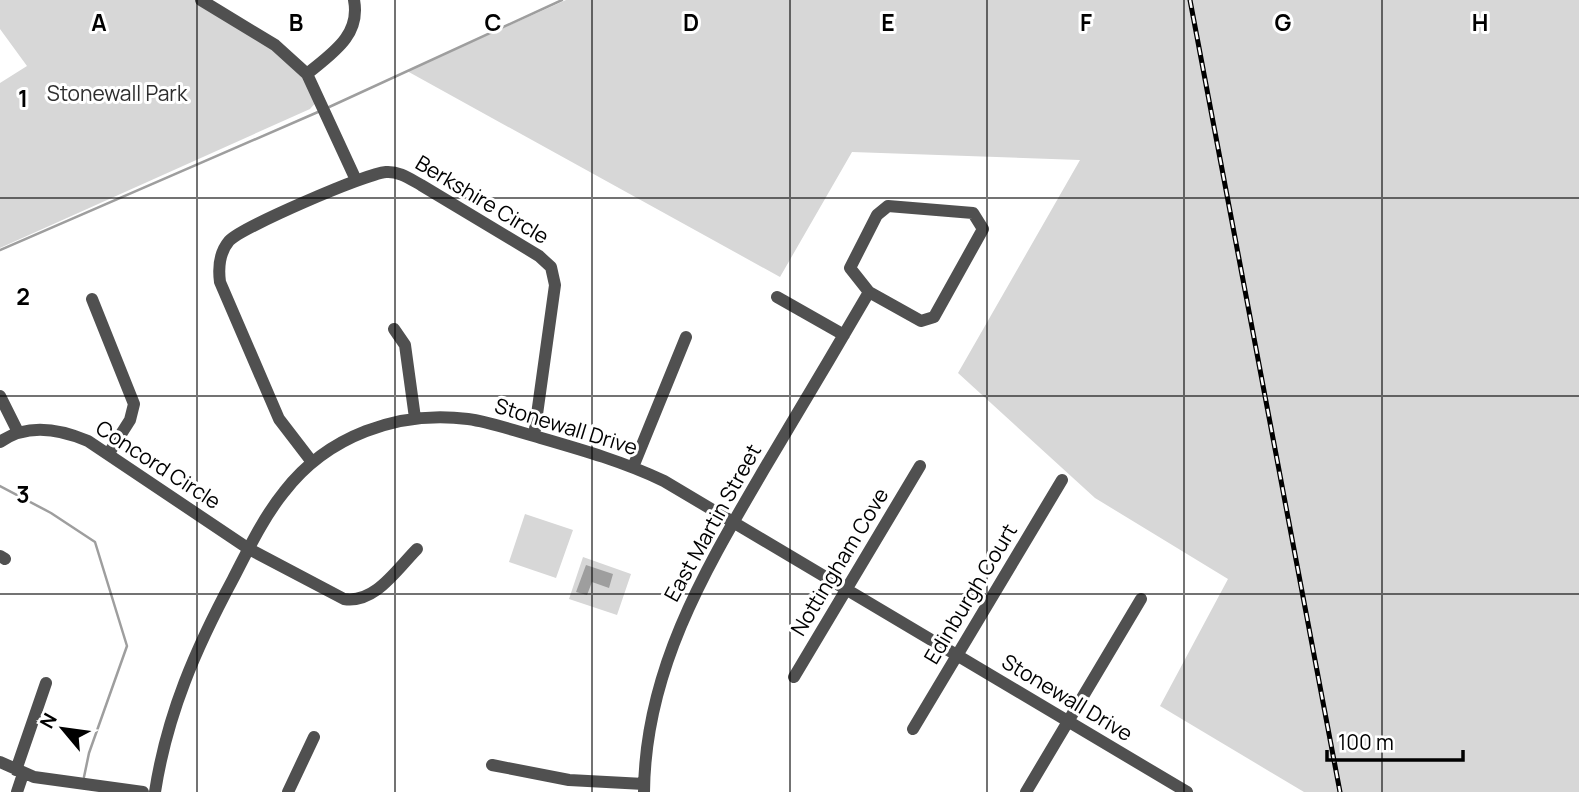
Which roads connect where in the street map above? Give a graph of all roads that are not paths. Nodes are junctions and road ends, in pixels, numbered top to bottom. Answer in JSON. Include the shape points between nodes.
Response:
{"nodes":[{"id":1,"x":201,"y":0,"type":"edge"},
{"id":2,"x":354,"y":0,"type":"edge"},
{"id":3,"x":307,"y":74,"type":"junction"},
{"id":4,"x":356,"y":180,"type":"junction"},
{"id":5,"x":869,"y":292,"type":"junction"},
{"id":6,"x":777,"y":297,"type":"dead end"},
{"id":7,"x":92,"y":299,"type":"dead end"},
{"id":8,"x":394,"y":329,"type":"dead end"},
{"id":9,"x":844,"y":335,"type":"junction"},
{"id":10,"x":686,"y":337,"type":"dead end"},
{"id":11,"x":0,"y":396,"type":"edge"},
{"id":12,"x":415,"y":418,"type":"junction"},
{"id":13,"x":18,"y":432,"type":"junction"},
{"id":14,"x":534,"y":436,"type":"junction"},
{"id":15,"x":0,"y":442,"type":"edge"},
{"id":16,"x":108,"y":453,"type":"junction"},
{"id":17,"x":312,"y":462,"type":"junction"},
{"id":18,"x":920,"y":466,"type":"dead end"},
{"id":19,"x":633,"y":467,"type":"junction"},
{"id":20,"x":1062,"y":480,"type":"dead end"},
{"id":21,"x":733,"y":523,"type":"junction"},
{"id":22,"x":249,"y":549,"type":"junction"},
{"id":23,"x":417,"y":549,"type":"dead end"},
{"id":24,"x":846,"y":589,"type":"junction"},
{"id":25,"x":1142,"y":599,"type":"dead end"},
{"id":26,"x":957,"y":654,"type":"junction"},
{"id":27,"x":794,"y":677,"type":"dead end"},
{"id":28,"x":46,"y":683,"type":"dead end"},
{"id":29,"x":1068,"y":722,"type":"junction"},
{"id":30,"x":913,"y":730,"type":"dead end"},
{"id":31,"x":314,"y":737,"type":"dead end"},
{"id":32,"x":0,"y":762,"type":"edge"},
{"id":33,"x":492,"y":765,"type":"dead end"},
{"id":34,"x":19,"y":772,"type":"junction"},
{"id":35,"x":644,"y":788,"type":"edge"},
{"id":36,"x":1180,"y":790,"type":"edge"},
{"id":37,"x":17,"y":792,"type":"edge"},
{"id":38,"x":143,"y":792,"type":"edge"},
{"id":39,"x":155,"y":792,"type":"edge"},
{"id":40,"x":288,"y":792,"type":"edge"},
{"id":41,"x":1026,"y":792,"type":"edge"}],
"edges":[{"from":1,"to":3,"type":"street","via":[[275,45]]},
{"from":2,"to":3,"type":"street","via":[[352,31]]},
{"from":3,"to":4,"type":"street"},
{"from":4,"to":14,"type":"street","name":"Berkshire Circle","via":[[386,172],[402,174],[551,267],[555,285]]},
{"from":4,"to":17,"type":"street","name":"Berkshire Circle","via":[[236,235],[219,261],[220,282],[279,419]]},
{"from":5,"to":5,"type":"street","via":[[921,321],[934,317],[984,229],[974,213],[888,206],[877,215],[850,268]]},
{"from":5,"to":9,"type":"street","name":"East Martin Street"},
{"from":6,"to":9,"type":"street"},
{"from":7,"to":16,"type":"street","via":[[134,404]]},
{"from":8,"to":12,"type":"street","via":[[405,345]]},
{"from":9,"to":21,"type":"street","name":"East Martin Street"},
{"from":10,"to":19,"type":"street"},
{"from":11,"to":13,"type":"street"},
{"from":12,"to":14,"type":"street","name":"Stonewall Drive","via":[[469,419]]},
{"from":12,"to":17,"type":"street","name":"Stonewall Drive","via":[[353,436]]},
{"from":13,"to":15,"type":"street","name":"Concord Circle"},
{"from":13,"to":16,"type":"street","name":"Concord Circle","via":[[57,430]]},
{"from":14,"to":19,"type":"street","name":"Stonewall Drive"},
{"from":16,"to":22,"type":"street","name":"Concord Circle"},
{"from":17,"to":22,"type":"street","name":"Stonewall Drive","via":[[284,491]]},
{"from":18,"to":24,"type":"street","name":"Nottingham Cove"},
{"from":19,"to":21,"type":"street","name":"Stonewall Drive"},
{"from":20,"to":26,"type":"street","name":"Edinburgh Court"},
{"from":21,"to":24,"type":"street","name":"Stonewall Drive"},
{"from":21,"to":35,"type":"street","name":"East Martin Street","via":[[688,605],[665,666],[651,724]]},
{"from":22,"to":23,"type":"street","name":"Concord Circle","via":[[354,601],[368,597]]},
{"from":22,"to":39,"type":"street","name":"Stonewall Drive","via":[[183,680]]},
{"from":24,"to":26,"type":"street","name":"Stonewall Drive"},
{"from":24,"to":27,"type":"street","name":"Nottingham Cove"},
{"from":25,"to":29,"type":"street"},
{"from":26,"to":29,"type":"street","name":"Stonewall Drive"},
{"from":26,"to":30,"type":"street","name":"Edinburgh Court"},
{"from":28,"to":34,"type":"street"},
{"from":29,"to":36,"type":"street","name":"Stonewall Drive"},
{"from":29,"to":41,"type":"street"},
{"from":31,"to":40,"type":"street"},
{"from":32,"to":34,"type":"street"},
{"from":33,"to":35,"type":"street"},
{"from":34,"to":37,"type":"street"},
{"from":34,"to":38,"type":"street"}]}
